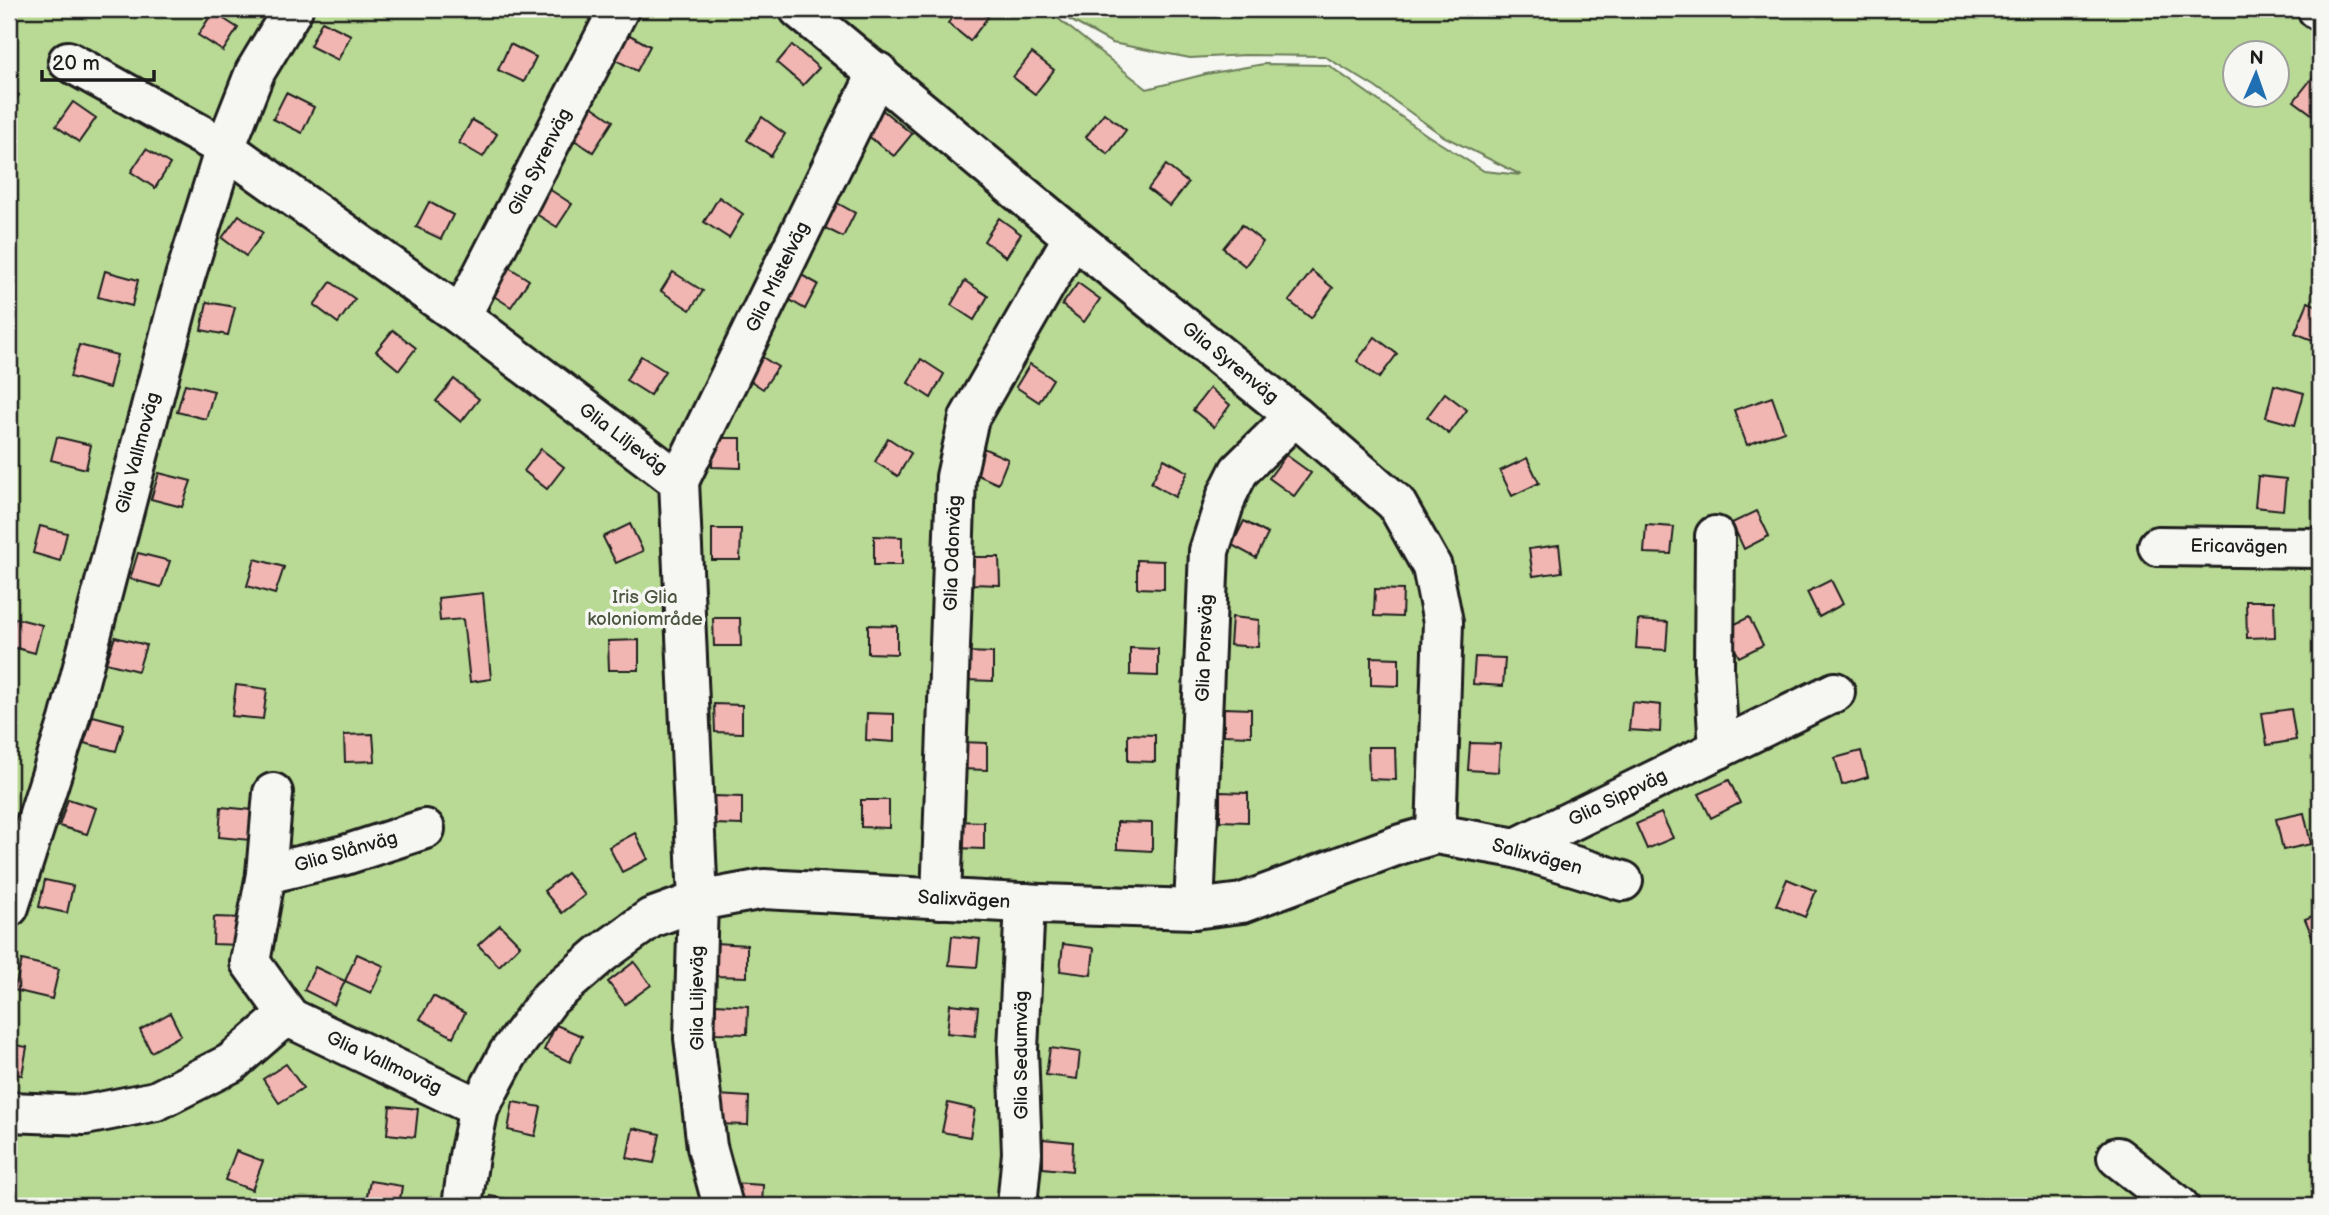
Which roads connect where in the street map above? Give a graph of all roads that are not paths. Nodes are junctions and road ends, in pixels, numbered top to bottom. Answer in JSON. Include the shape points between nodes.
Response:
{"nodes":[{"id":1,"x":293,"y":9,"type":"edge"},
{"id":2,"x":618,"y":9,"type":"edge"},
{"id":3,"x":799,"y":9,"type":"edge"},
{"id":4,"x":68,"y":61,"type":"dead end"},
{"id":5,"x":878,"y":72,"type":"junction"},
{"id":6,"x":225,"y":148,"type":"junction"},
{"id":7,"x":1073,"y":237,"type":"junction"},
{"id":8,"x":461,"y":316,"type":"junction"},
{"id":9,"x":1295,"y":416,"type":"junction"},
{"id":10,"x":679,"y":481,"type":"junction"},
{"id":11,"x":1716,"y":536,"type":"dead end"},
{"id":12,"x":2158,"y":547,"type":"dead end"},
{"id":13,"x":2320,"y":548,"type":"edge"},
{"id":14,"x":1835,"y":692,"type":"dead end"},
{"id":15,"x":1720,"y":749,"type":"junction"},
{"id":16,"x":273,"y":793,"type":"dead end"},
{"id":17,"x":425,"y":829,"type":"dead end"},
{"id":18,"x":1436,"y":834,"type":"junction"},
{"id":19,"x":1516,"y":848,"type":"junction"},
{"id":20,"x":266,"y":874,"type":"junction"},
{"id":21,"x":1623,"y":881,"type":"dead end"},
{"id":22,"x":941,"y":899,"type":"junction"},
{"id":23,"x":698,"y":901,"type":"junction"},
{"id":24,"x":1026,"y":903,"type":"junction"},
{"id":25,"x":9,"y":907,"type":"edge"},
{"id":26,"x":1194,"y":909,"type":"junction"},
{"id":27,"x":290,"y":1018,"type":"junction"},
{"id":28,"x":479,"y":1108,"type":"junction"},
{"id":29,"x":9,"y":1112,"type":"edge"},
{"id":30,"x":2117,"y":1157,"type":"dead end"},
{"id":31,"x":462,"y":1206,"type":"edge"},
{"id":32,"x":723,"y":1206,"type":"edge"},
{"id":33,"x":1017,"y":1206,"type":"edge"},
{"id":34,"x":2179,"y":1206,"type":"edge"}],
"edges":[{"from":1,"to":6,"type":"street","name":"Glia Vallmoväg","via":[[255,72]]},
{"from":2,"to":8,"type":"street","name":"Glia Syrenväg"},
{"from":3,"to":5,"type":"street","name":"Glia Syrenväg"},
{"from":4,"to":6,"type":"street","name":"Glia Liljeväg"},
{"from":5,"to":7,"type":"street","name":"Glia Syrenväg"},
{"from":5,"to":10,"type":"street","name":"Glia Mistelväg"},
{"from":6,"to":8,"type":"street","name":"Glia Liljeväg"},
{"from":6,"to":25,"type":"street","name":"Glia Vallmoväg","via":[[185,276],[69,720]]},
{"from":7,"to":9,"type":"street","name":"Glia Syrenväg"},
{"from":7,"to":22,"type":"street","name":"Glia Odonväg","via":[[969,418],[956,477]]},
{"from":8,"to":10,"type":"street","name":"Glia Liljeväg"},
{"from":9,"to":18,"type":"street","name":"Glia Syrenväg","via":[[1396,503],[1432,567],[1443,622]]},
{"from":9,"to":26,"type":"street","name":"Glia Porsväg","via":[[1239,471],[1209,551]]},
{"from":10,"to":23,"type":"street","name":"Glia Liljeväg"},
{"from":11,"to":15,"type":"street","via":[[1714,669]]},
{"from":12,"to":13,"type":"street","name":"Ericavägen"},
{"from":14,"to":15,"type":"street","name":"Glia Sippväg"},
{"from":15,"to":19,"type":"street","name":"Glia Sippväg"},
{"from":16,"to":20,"type":"street","name":"Glia Vallmoväg"},
{"from":17,"to":20,"type":"street","name":"Glia Slånväg"},
{"from":18,"to":19,"type":"street","name":"Salixvägen"},
{"from":18,"to":26,"type":"street","name":"Salixvägen","via":[[1242,904]]},
{"from":19,"to":21,"type":"street","name":"Salixvägen"},
{"from":20,"to":27,"type":"street","name":"Glia Vallmoväg","via":[[250,962]]},
{"from":22,"to":23,"type":"street","name":"Salixvägen","via":[[764,889]]},
{"from":22,"to":24,"type":"street","name":"Salixvägen"},
{"from":23,"to":28,"type":"street","name":"Salixvägen","via":[[651,918],[550,998],[508,1054]]},
{"from":23,"to":32,"type":"street","name":"Glia Liljeväg","via":[[694,1038],[707,1147]]},
{"from":24,"to":26,"type":"street","name":"Salixvägen"},
{"from":24,"to":33,"type":"street","name":"Glia Sedumväg","via":[[1018,1049],[1022,1153]]},
{"from":27,"to":28,"type":"street","name":"Glia Vallmoväg"},
{"from":27,"to":29,"type":"street","via":[[276,1024],[231,1063],[156,1101],[85,1115]]},
{"from":28,"to":31,"type":"street","name":"Salixvägen"},
{"from":30,"to":34,"type":"street"}]}
